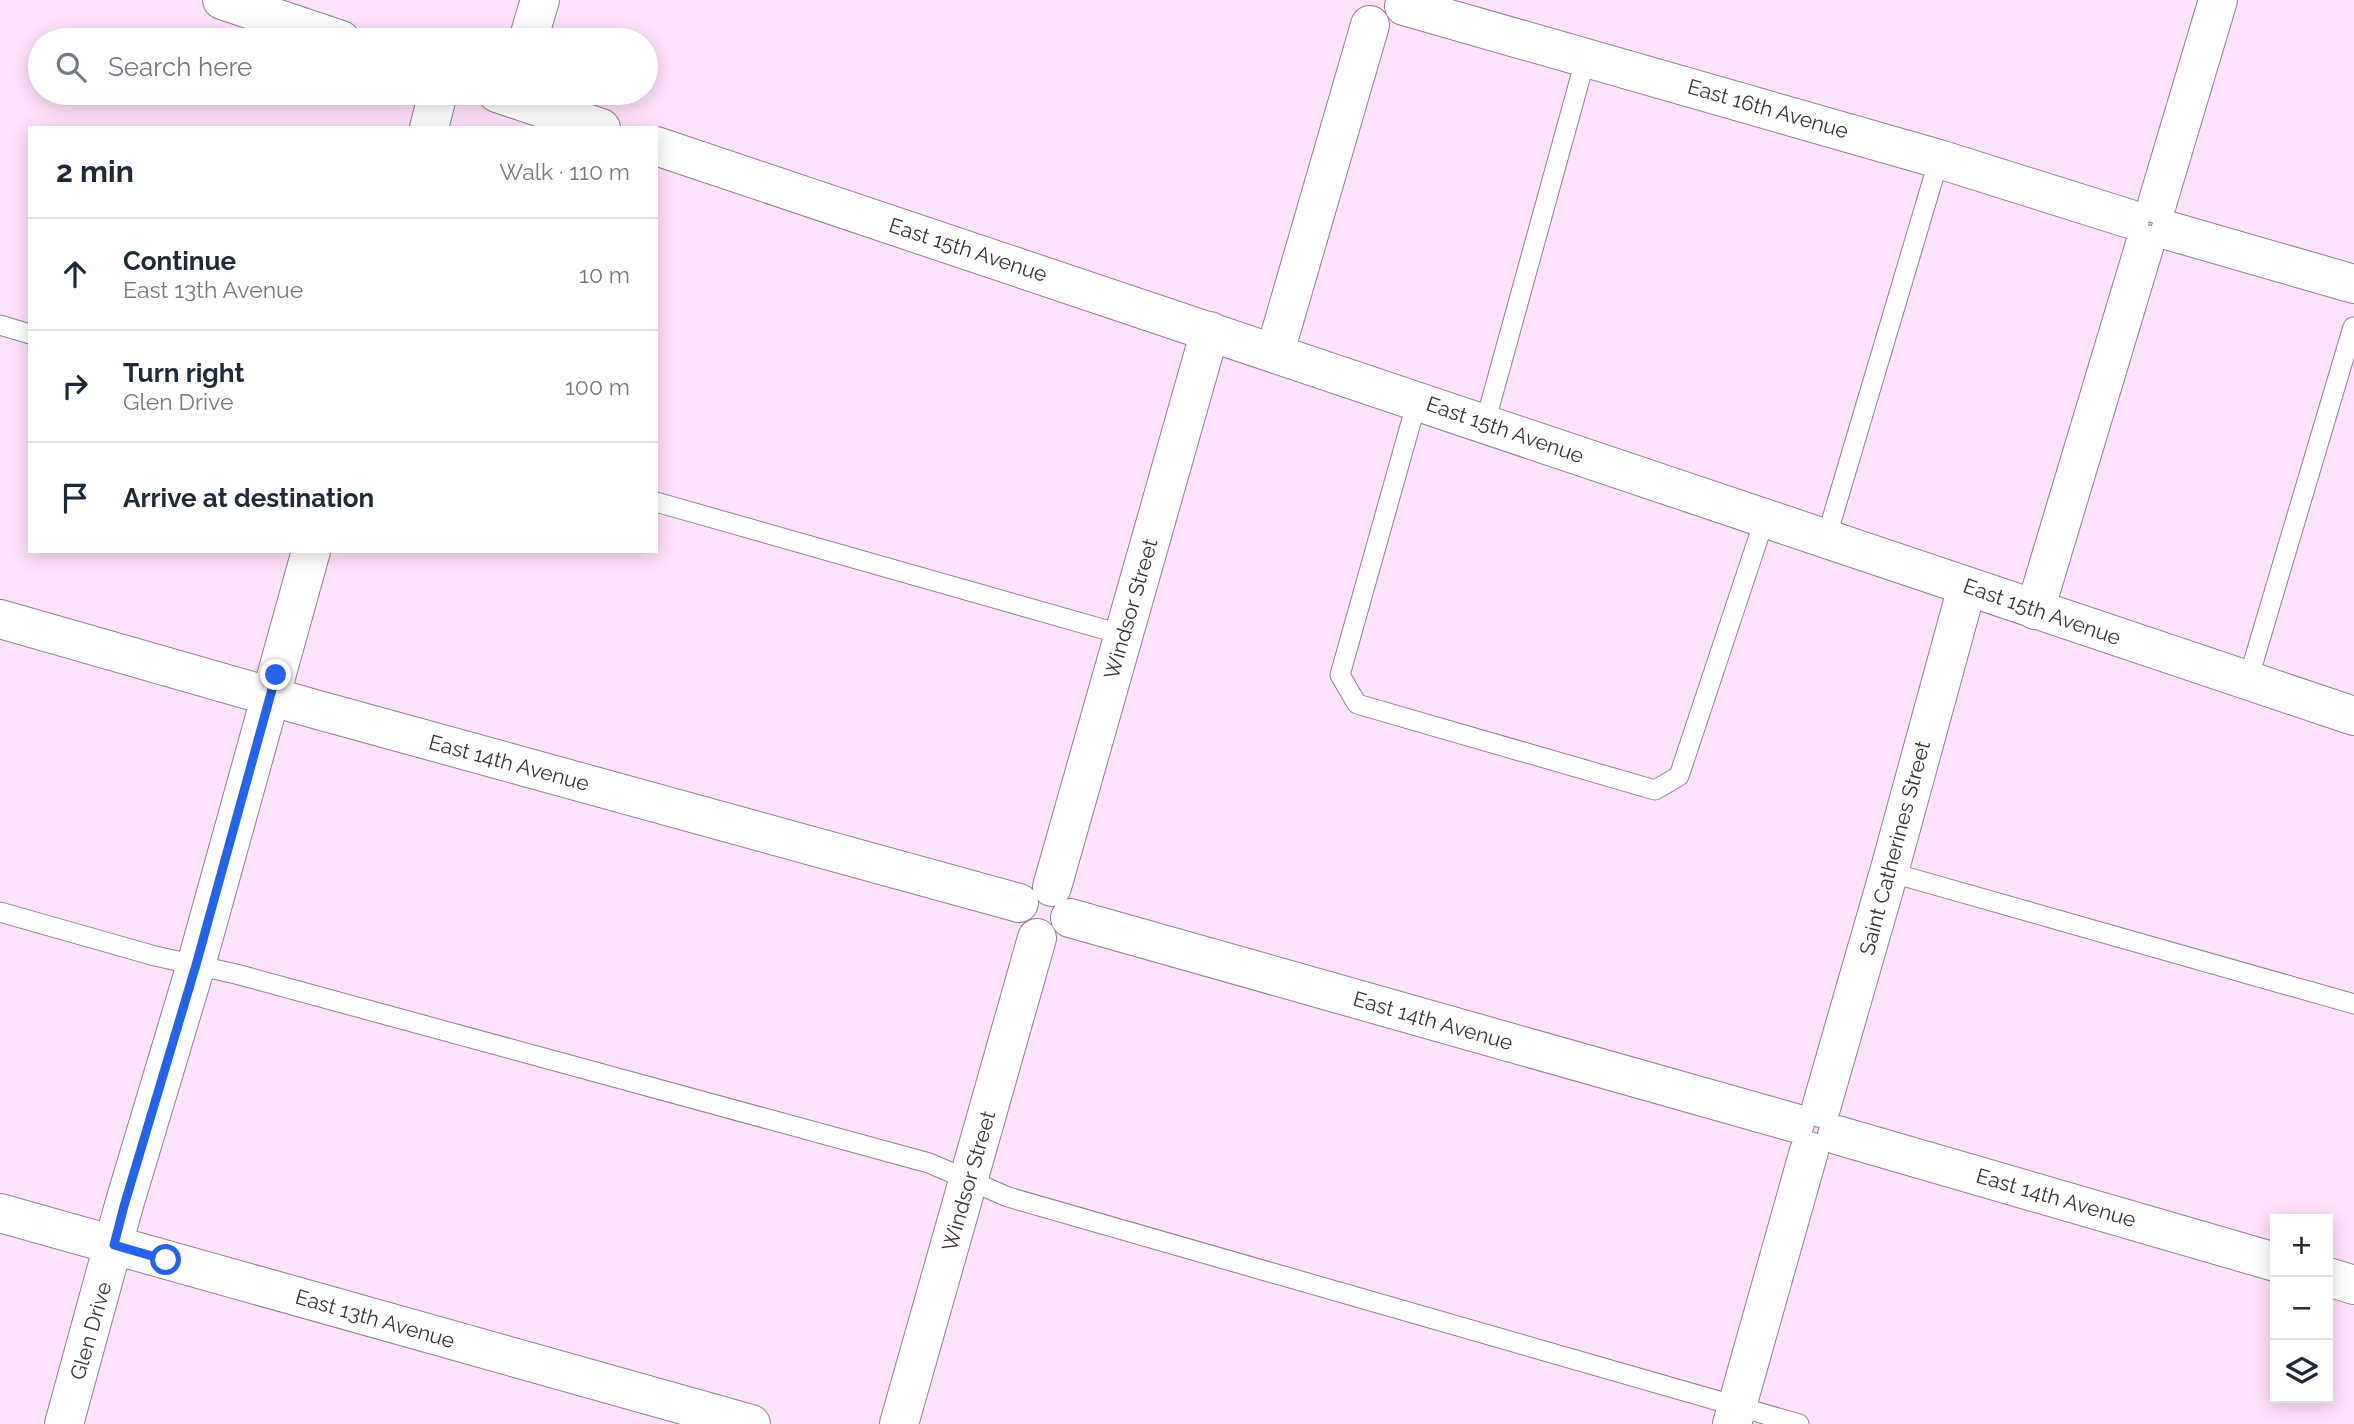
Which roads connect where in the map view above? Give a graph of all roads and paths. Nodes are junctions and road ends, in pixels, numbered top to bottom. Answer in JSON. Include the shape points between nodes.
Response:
{"nodes":[{"id":1,"x":222,"y":0,"type":"edge"},
{"id":2,"x":540,"y":0,"type":"edge"},
{"id":3,"x":2218,"y":0,"type":"edge"},
{"id":4,"x":1405,"y":3,"type":"edge"},
{"id":5,"x":1361,"y":12,"type":"edge"},
{"id":6,"x":305,"y":28,"type":"edge"},
{"id":7,"x":532,"y":28,"type":"edge"},
{"id":8,"x":1586,"y":57,"type":"junction"},
{"id":9,"x":435,"y":105,"type":"edge"},
{"id":10,"x":537,"y":105,"type":"edge"},
{"id":11,"x":430,"y":126,"type":"edge"},
{"id":12,"x":595,"y":126,"type":"edge"},
{"id":13,"x":658,"y":147,"type":"edge"},
{"id":14,"x":1939,"y":159,"type":"junction"},
{"id":15,"x":2150,"y":224,"type":"junction"},
{"id":16,"x":2354,"y":284,"type":"edge"},
{"id":17,"x":0,"y":326,"type":"edge"},
{"id":18,"x":2353,"y":327,"type":"edge"},
{"id":19,"x":1210,"y":331,"type":"junction"},
{"id":20,"x":28,"y":333,"type":"edge"},
{"id":21,"x":1275,"y":352,"type":"junction"},
{"id":22,"x":1417,"y":401,"type":"junction"},
{"id":23,"x":1485,"y":423,"type":"junction"},
{"id":24,"x":658,"y":503,"type":"edge"},
{"id":25,"x":1765,"y":518,"type":"junction"},
{"id":26,"x":1826,"y":539,"type":"junction"},
{"id":27,"x":310,"y":553,"type":"edge"},
{"id":28,"x":1967,"y":587,"type":"junction"},
{"id":29,"x":2035,"y":610,"type":"junction"},
{"id":30,"x":0,"y":619,"type":"edge"},
{"id":31,"x":1124,"y":635,"type":"junction"},
{"id":32,"x":2248,"y":680,"type":"junction"},
{"id":33,"x":270,"y":696,"type":"junction"},
{"id":34,"x":2354,"y":716,"type":"edge"},
{"id":35,"x":1889,"y":872,"type":"junction"},
{"id":36,"x":1047,"y":903,"type":"junction"},
{"id":37,"x":0,"y":912,"type":"edge"},
{"id":38,"x":196,"y":965,"type":"junction"},
{"id":39,"x":2354,"y":1004,"type":"edge"},
{"id":40,"x":1816,"y":1129,"type":"junction"},
{"id":41,"x":969,"y":1180,"type":"junction"},
{"id":42,"x":0,"y":1213,"type":"edge"},
{"id":43,"x":114,"y":1245,"type":"junction"},
{"id":44,"x":2270,"y":1261,"type":"edge"},
{"id":45,"x":2333,"y":1279,"type":"edge"},
{"id":46,"x":2354,"y":1285,"type":"edge"},
{"id":47,"x":1735,"y":1415,"type":"edge"},
{"id":48,"x":64,"y":1424,"type":"edge"},
{"id":49,"x":751,"y":1424,"type":"edge"},
{"id":50,"x":899,"y":1424,"type":"edge"},
{"id":51,"x":1800,"y":1424,"type":"edge"}],
"edges":[{"from":1,"to":6,"type":"street"},
{"from":2,"to":7,"type":"street"},
{"from":3,"to":15,"type":"street"},
{"from":4,"to":5,"type":"street","via":[[1387,24]]},
{"from":4,"to":8,"type":"street","name":"East 16th Avenue"},
{"from":5,"to":21,"type":"street"},
{"from":8,"to":14,"type":"street","name":"East 16th Avenue"},
{"from":8,"to":23,"type":"lane"},
{"from":9,"to":11,"type":"street"},
{"from":10,"to":12,"type":"street"},
{"from":13,"to":19,"type":"street","name":"East 15th Avenue"},
{"from":14,"to":15,"type":"street","name":"East 16th Avenue"},
{"from":14,"to":26,"type":"lane"},
{"from":15,"to":16,"type":"street","name":"East 16th Avenue"},
{"from":15,"to":29,"type":"street"},
{"from":17,"to":20,"type":"lane"},
{"from":18,"to":32,"type":"lane"},
{"from":19,"to":21,"type":"street","name":"East 15th Avenue"},
{"from":19,"to":31,"type":"street","name":"Windsor Street"},
{"from":21,"to":22,"type":"street","name":"East 15th Avenue"},
{"from":22,"to":23,"type":"street","name":"East 15th Avenue"},
{"from":22,"to":25,"type":"lane","via":[[1339,675],[1357,704],[1655,790],[1679,775]]},
{"from":23,"to":25,"type":"street","name":"East 15th Avenue"},
{"from":24,"to":31,"type":"lane"},
{"from":25,"to":26,"type":"street","name":"East 15th Avenue"},
{"from":26,"to":28,"type":"street","name":"East 15th Avenue"},
{"from":27,"to":33,"type":"street","name":"Glen Drive"},
{"from":28,"to":29,"type":"street","name":"East 15th Avenue"},
{"from":28,"to":35,"type":"street","name":"Saint Catherines Street"},
{"from":29,"to":32,"type":"street","name":"East 15th Avenue"},
{"from":30,"to":33,"type":"street","name":"East 14th Avenue"},
{"from":31,"to":36,"type":"street","name":"Windsor Street"},
{"from":32,"to":34,"type":"street","name":"East 15th Avenue"},
{"from":33,"to":36,"type":"street","name":"East 14th Avenue"},
{"from":33,"to":38,"type":"street","name":"Glen Drive"},
{"from":35,"to":39,"type":"lane"},
{"from":35,"to":40,"type":"street","name":"Saint Catherines Street"},
{"from":36,"to":40,"type":"street","name":"East 14th Avenue"},
{"from":36,"to":41,"type":"street","name":"Windsor Street","via":[[1018,914],[1028,933],[1037,938]]},
{"from":37,"to":38,"type":"lane"},
{"from":38,"to":41,"type":"lane","via":[[929,1163]]},
{"from":38,"to":43,"type":"street","name":"Glen Drive"},
{"from":40,"to":44,"type":"street","name":"East 14th Avenue"},
{"from":40,"to":47,"type":"street","name":"Saint Catherines Street"},
{"from":41,"to":47,"type":"lane","via":[[1007,1196]]},
{"from":41,"to":50,"type":"street","name":"Windsor Street"},
{"from":42,"to":43,"type":"street","name":"East 13th Avenue"},
{"from":43,"to":48,"type":"street","name":"Glen Drive"},
{"from":43,"to":49,"type":"street","name":"East 13th Avenue"},
{"from":45,"to":46,"type":"street"},
{"from":47,"to":51,"type":"lane"}]}
